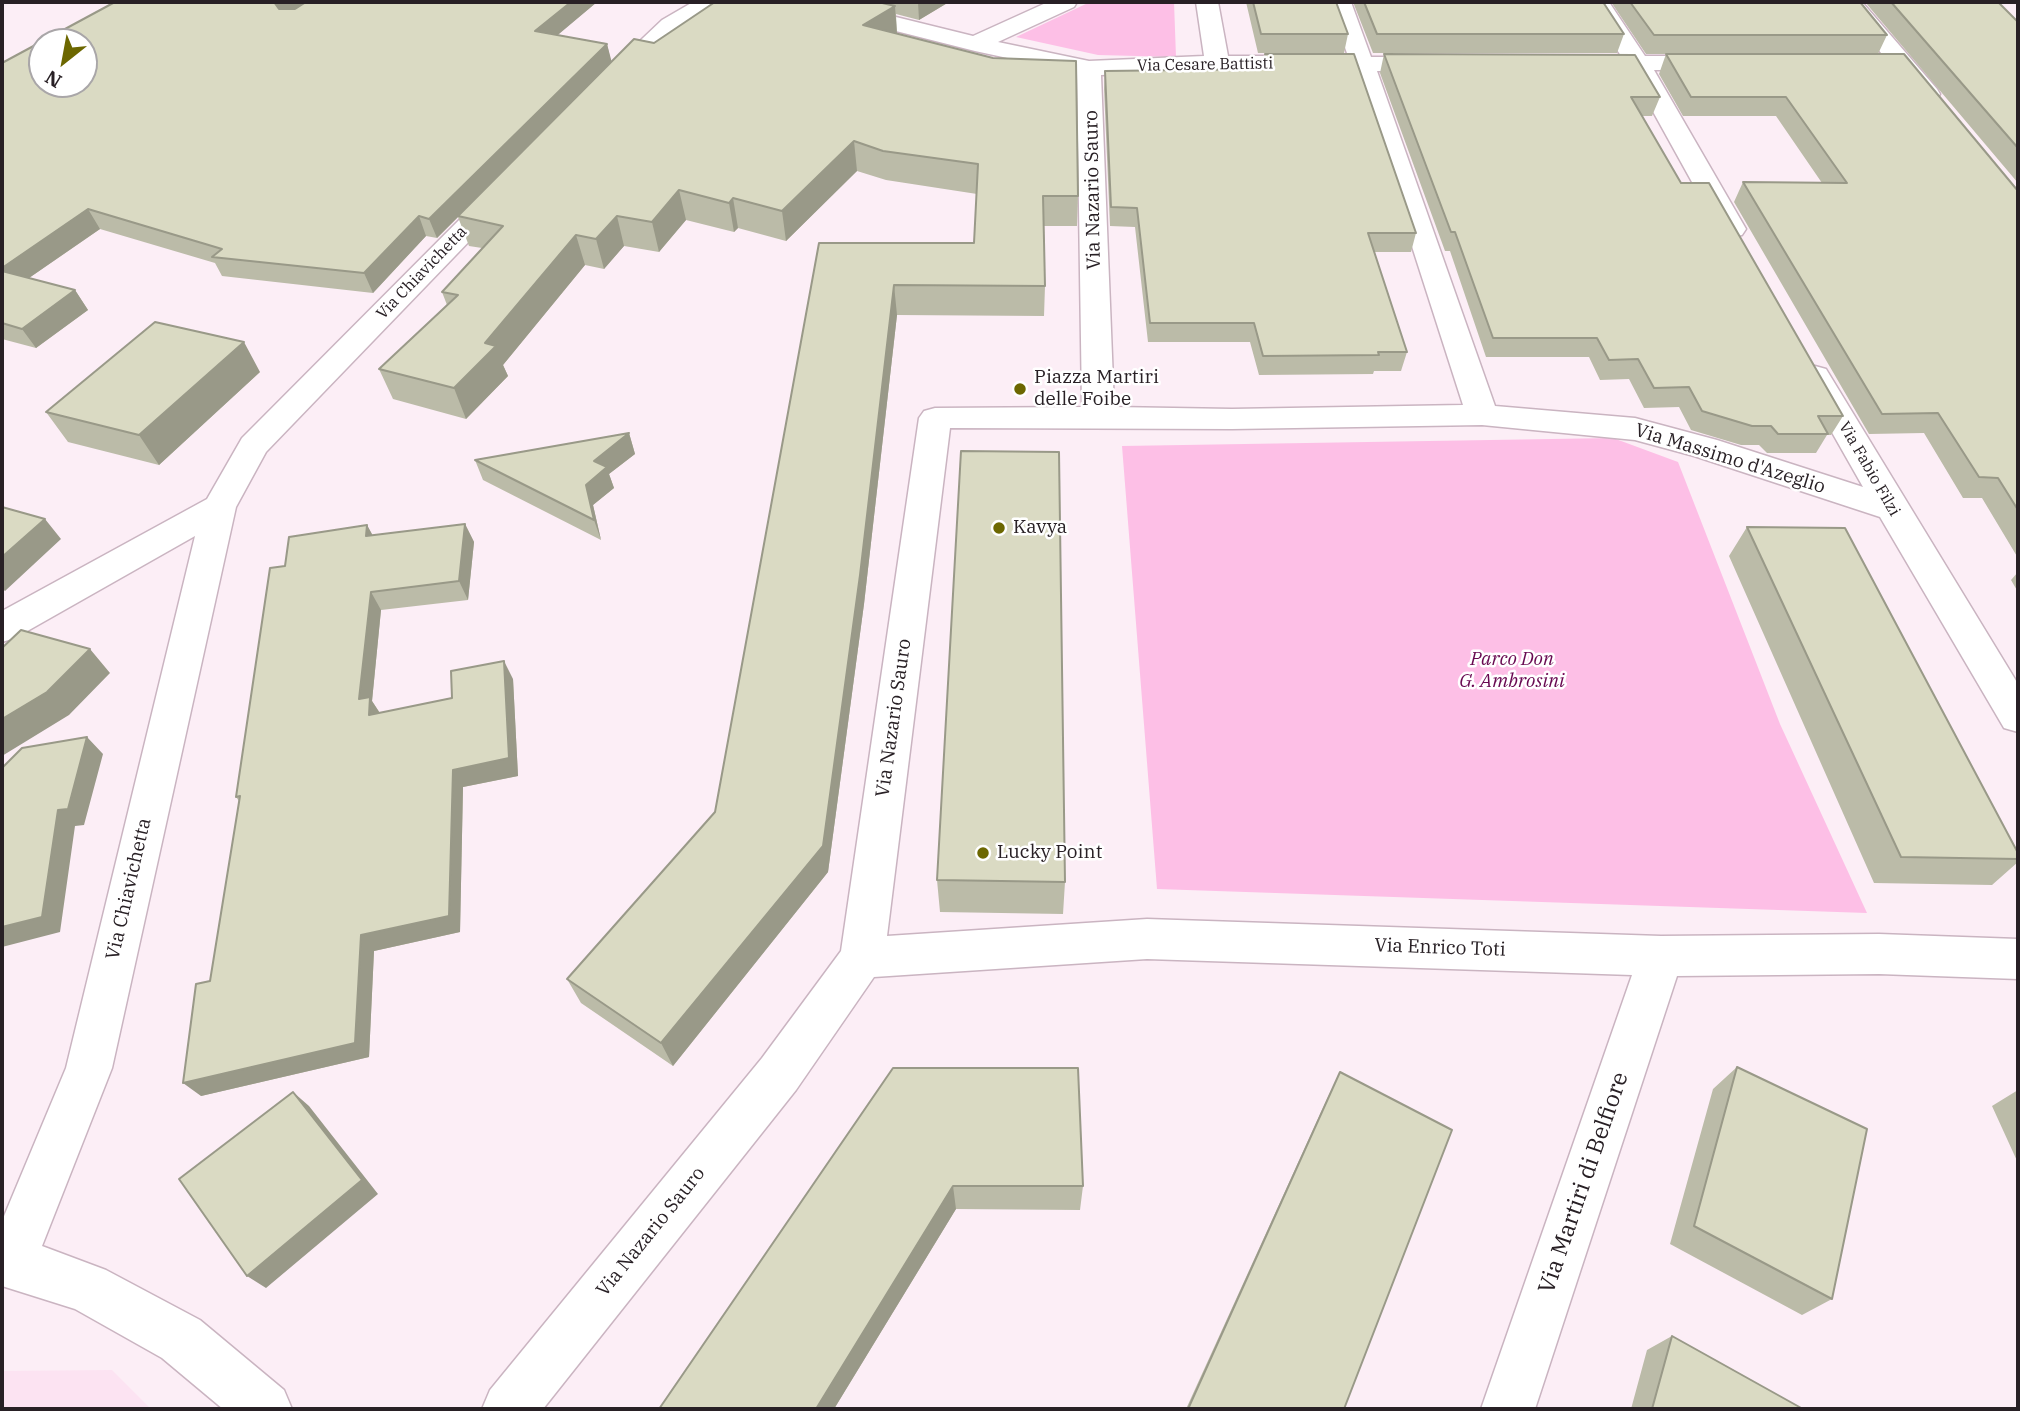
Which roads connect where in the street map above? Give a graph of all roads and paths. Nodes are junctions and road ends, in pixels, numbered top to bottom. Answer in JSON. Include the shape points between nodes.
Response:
{"nodes":[{"id":1,"x":809,"y":2,"type":"edge"},
{"id":2,"x":1066,"y":2,"type":"edge"},
{"id":3,"x":1208,"y":2,"type":"edge"},
{"id":4,"x":1340,"y":2,"type":"edge"},
{"id":5,"x":1598,"y":2,"type":"edge"},
{"id":6,"x":1850,"y":2,"type":"edge"},
{"id":7,"x":697,"y":3,"type":"edge"},
{"id":8,"x":975,"y":44,"type":"junction"},
{"id":9,"x":1637,"y":62,"type":"junction"},
{"id":10,"x":1568,"y":63,"type":"edge"},
{"id":11,"x":1743,"y":63,"type":"edge"},
{"id":12,"x":1217,"y":64,"type":"junction"},
{"id":13,"x":1362,"y":64,"type":"junction"},
{"id":14,"x":1458,"y":64,"type":"edge"},
{"id":15,"x":1877,"y":64,"type":"edge"},
{"id":16,"x":1903,"y":64,"type":"junction"},
{"id":17,"x":1089,"y":68,"type":"junction"},
{"id":18,"x":593,"y":100,"type":"edge"},
{"id":19,"x":1938,"y":107,"type":"edge"},
{"id":20,"x":517,"y":176,"type":"edge"},
{"id":21,"x":1747,"y":256,"type":"edge"},
{"id":22,"x":1802,"y":352,"type":"edge"},
{"id":23,"x":1482,"y":415,"type":"junction"},
{"id":24,"x":1098,"y":417,"type":"junction"},
{"id":25,"x":219,"y":507,"type":"junction"},
{"id":26,"x":1892,"y":509,"type":"junction"},
{"id":27,"x":2,"y":628,"type":"edge"},
{"id":28,"x":2018,"y":717,"type":"edge"},
{"id":29,"x":1661,"y":956,"type":"junction"},
{"id":30,"x":862,"y":958,"type":"junction"},
{"id":31,"x":2018,"y":959,"type":"edge"},
{"id":32,"x":6,"y":1261,"type":"edge"},
{"id":33,"x":265,"y":1409,"type":"edge"},
{"id":34,"x":509,"y":1409,"type":"edge"},
{"id":35,"x":1508,"y":1409,"type":"edge"}],
"edges":[{"from":1,"to":8,"type":"street","name":"Via Cesare Battisti"},
{"from":2,"to":8,"type":"street"},
{"from":3,"to":12,"type":"street"},
{"from":4,"to":13,"type":"street"},
{"from":5,"to":9,"type":"street"},
{"from":6,"to":16,"type":"street"},
{"from":7,"to":18,"type":"street","via":[[635,56]]},
{"from":8,"to":17,"type":"street","name":"Via Cesare Battisti"},
{"from":9,"to":10,"type":"street"},
{"from":9,"to":11,"type":"street"},
{"from":9,"to":21,"type":"street"},
{"from":12,"to":13,"type":"street","name":"Via Cesare Battisti"},
{"from":12,"to":17,"type":"street","name":"Via Cesare Battisti"},
{"from":13,"to":14,"type":"street","name":"Via Cesare Battisti"},
{"from":13,"to":23,"type":"street"},
{"from":15,"to":16,"type":"street"},
{"from":16,"to":19,"type":"street"},
{"from":17,"to":24,"type":"street","name":"Via Nazario Sauro"},
{"from":20,"to":25,"type":"street","name":"Via Chiavichetta","via":[[253,446]]},
{"from":22,"to":26,"type":"street","name":"Via Fabio Filzi"},
{"from":23,"to":24,"type":"street","name":"Via Massimo d'Azeglio"},
{"from":23,"to":26,"type":"street","name":"Via Massimo d'Azeglio","via":[[1635,429]]},
{"from":24,"to":30,"type":"street","name":"Via Nazario Sauro","via":[[935,418]]},
{"from":25,"to":27,"type":"street"},
{"from":25,"to":32,"type":"street","name":"Via Chiavichetta","via":[[89,1068]]},
{"from":26,"to":28,"type":"street","name":"Via Fabio Filzi"},
{"from":29,"to":30,"type":"street","name":"Via Enrico Toti","via":[[1147,939]]},
{"from":29,"to":31,"type":"street","name":"Via Enrico Toti","via":[[1879,954]]},
{"from":29,"to":35,"type":"street","name":"Via Martiri di Belfiore"},
{"from":30,"to":34,"type":"street","name":"Via Nazario Sauro","via":[[779,1074]]},
{"from":32,"to":33,"type":"street","via":[[88,1288],[181,1339]]}]}
